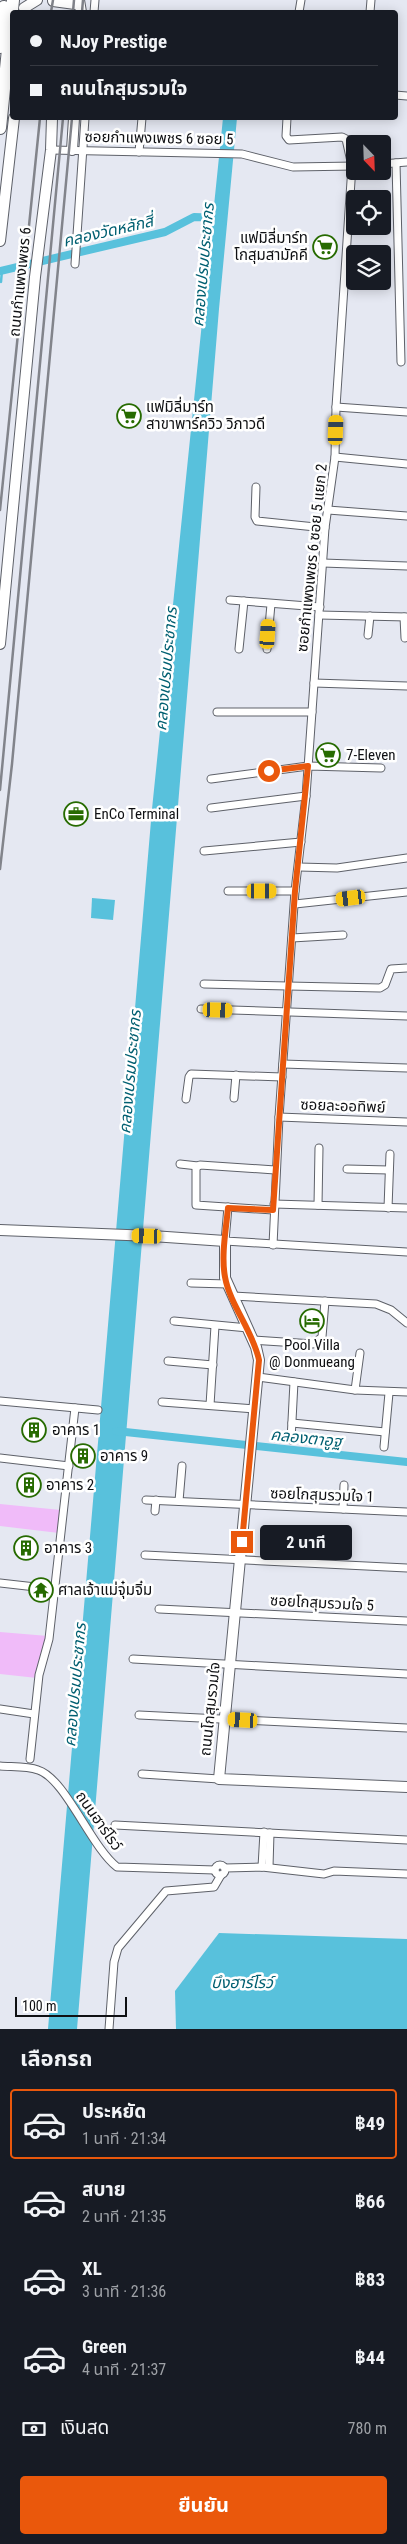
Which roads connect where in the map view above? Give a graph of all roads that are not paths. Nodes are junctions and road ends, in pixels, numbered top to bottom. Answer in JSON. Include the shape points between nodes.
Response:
{"nodes":[{"id":1,"x":5,"y":0,"type":"edge"},
{"id":2,"x":37,"y":0,"type":"edge"},
{"id":3,"x":58,"y":4,"type":"edge"},
{"id":4,"x":76,"y":4,"type":"edge"},
{"id":5,"x":24,"y":7,"type":"edge"},
{"id":6,"x":10,"y":30,"type":"edge"},
{"id":7,"x":0,"y":47,"type":"edge"},
{"id":8,"x":14,"y":120,"type":"edge"},
{"id":9,"x":52,"y":120,"type":"edge"},
{"id":10,"x":56,"y":120,"type":"edge"},
{"id":11,"x":74,"y":120,"type":"edge"},
{"id":12,"x":86,"y":120,"type":"edge"},
{"id":13,"x":142,"y":120,"type":"edge"},
{"id":14,"x":287,"y":120,"type":"edge"},
{"id":15,"x":0,"y":128,"type":"edge"},
{"id":16,"x":53,"y":133,"type":"junction"},
{"id":17,"x":346,"y":139,"type":"edge"},
{"id":18,"x":51,"y":150,"type":"junction"},
{"id":19,"x":78,"y":150,"type":"junction"},
{"id":20,"x":140,"y":152,"type":"junction"},
{"id":21,"x":407,"y":162,"type":"edge"},
{"id":22,"x":391,"y":163,"type":"edge"},
{"id":23,"x":396,"y":163,"type":"junction"},
{"id":24,"x":346,"y":166,"type":"edge"},
{"id":25,"x":352,"y":180,"type":"edge"},
{"id":26,"x":0,"y":241,"type":"edge"},
{"id":27,"x":75,"y":264,"type":"dead end"},
{"id":28,"x":401,"y":362,"type":"dead end"},
{"id":29,"x":336,"y":407,"type":"junction"},
{"id":30,"x":407,"y":412,"type":"edge"},
{"id":31,"x":335,"y":457,"type":"junction"},
{"id":32,"x":407,"y":464,"type":"edge"},
{"id":33,"x":256,"y":487,"type":"dead end"},
{"id":34,"x":328,"y":510,"type":"junction"},
{"id":35,"x":407,"y":516,"type":"edge"},
{"id":36,"x":326,"y":528,"type":"junction"},
{"id":37,"x":323,"y":563,"type":"junction"},
{"id":38,"x":407,"y":566,"type":"edge"},
{"id":39,"x":230,"y":600,"type":"dead end"},
{"id":40,"x":244,"y":601,"type":"junction"},
{"id":41,"x":271,"y":604,"type":"junction"},
{"id":42,"x":319,"y":611,"type":"junction"},
{"id":43,"x":370,"y":616,"type":"junction"},
{"id":44,"x":405,"y":617,"type":"edge"},
{"id":45,"x":368,"y":635,"type":"dead end"},
{"id":46,"x":405,"y":638,"type":"dead end"},
{"id":47,"x":0,"y":644,"type":"edge"},
{"id":48,"x":239,"y":648,"type":"dead end"},
{"id":49,"x":267,"y":649,"type":"dead end"},
{"id":50,"x":314,"y":683,"type":"junction"},
{"id":51,"x":407,"y":686,"type":"edge"},
{"id":52,"x":217,"y":712,"type":"dead end"},
{"id":53,"x":312,"y":712,"type":"junction"},
{"id":54,"x":308,"y":766,"type":"junction"},
{"id":55,"x":381,"y":768,"type":"dead end"},
{"id":56,"x":211,"y":778,"type":"dead end"},
{"id":57,"x":306,"y":796,"type":"junction"},
{"id":58,"x":211,"y":808,"type":"dead end"},
{"id":59,"x":301,"y":842,"type":"junction"},
{"id":60,"x":204,"y":851,"type":"dead end"},
{"id":61,"x":407,"y":858,"type":"edge"},
{"id":62,"x":299,"y":867,"type":"junction"},
{"id":63,"x":228,"y":891,"type":"dead end"},
{"id":64,"x":295,"y":891,"type":"junction"},
{"id":65,"x":407,"y":892,"type":"edge"},
{"id":66,"x":295,"y":904,"type":"junction"},
{"id":67,"x":343,"y":935,"type":"dead end"},
{"id":68,"x":292,"y":938,"type":"junction"},
{"id":69,"x":407,"y":968,"type":"edge"},
{"id":70,"x":204,"y":984,"type":"dead end"},
{"id":71,"x":288,"y":986,"type":"junction"},
{"id":72,"x":201,"y":1009,"type":"dead end"},
{"id":73,"x":286,"y":1013,"type":"junction"},
{"id":74,"x":407,"y":1016,"type":"edge"},
{"id":75,"x":283,"y":1064,"type":"junction"},
{"id":76,"x":407,"y":1068,"type":"edge"},
{"id":77,"x":236,"y":1075,"type":"junction"},
{"id":78,"x":282,"y":1077,"type":"junction"},
{"id":79,"x":234,"y":1098,"type":"dead end"},
{"id":80,"x":186,"y":1099,"type":"dead end"},
{"id":81,"x":279,"y":1117,"type":"junction"},
{"id":82,"x":407,"y":1122,"type":"edge"},
{"id":83,"x":319,"y":1148,"type":"dead end"},
{"id":84,"x":390,"y":1154,"type":"dead end"},
{"id":85,"x":180,"y":1164,"type":"dead end"},
{"id":86,"x":198,"y":1166,"type":"junction"},
{"id":87,"x":347,"y":1169,"type":"dead end"},
{"id":88,"x":276,"y":1170,"type":"junction"},
{"id":89,"x":389,"y":1170,"type":"junction"},
{"id":90,"x":318,"y":1205,"type":"junction"},
{"id":91,"x":274,"y":1207,"type":"junction"},
{"id":92,"x":228,"y":1208,"type":"junction"},
{"id":93,"x":388,"y":1208,"type":"junction"},
{"id":94,"x":407,"y":1208,"type":"edge"},
{"id":95,"x":0,"y":1230,"type":"edge"},
{"id":96,"x":225,"y":1241,"type":"junction"},
{"id":97,"x":273,"y":1244,"type":"junction"},
{"id":98,"x":407,"y":1252,"type":"edge"},
{"id":99,"x":192,"y":1282,"type":"dead end"},
{"id":100,"x":228,"y":1284,"type":"junction"},
{"id":101,"x":233,"y":1296,"type":"junction"},
{"id":102,"x":325,"y":1301,"type":"junction"},
{"id":103,"x":174,"y":1321,"type":"dead end"},
{"id":104,"x":407,"y":1323,"type":"edge"},
{"id":105,"x":215,"y":1326,"type":"junction"},
{"id":106,"x":248,"y":1328,"type":"junction"},
{"id":107,"x":252,"y":1340,"type":"junction"},
{"id":108,"x":360,"y":1353,"type":"dead end"},
{"id":109,"x":168,"y":1361,"type":"dead end"},
{"id":110,"x":213,"y":1365,"type":"junction"},
{"id":111,"x":258,"y":1378,"type":"junction"},
{"id":112,"x":294,"y":1382,"type":"junction"},
{"id":113,"x":354,"y":1390,"type":"junction"},
{"id":114,"x":390,"y":1393,"type":"junction"},
{"id":115,"x":407,"y":1393,"type":"edge"},
{"id":116,"x":0,"y":1401,"type":"edge"},
{"id":117,"x":162,"y":1402,"type":"dead end"},
{"id":118,"x":210,"y":1405,"type":"junction"},
{"id":119,"x":75,"y":1408,"type":"junction"},
{"id":120,"x":255,"y":1409,"type":"junction"},
{"id":121,"x":98,"y":1410,"type":"dead end"},
{"id":122,"x":292,"y":1423,"type":"junction"},
{"id":123,"x":385,"y":1432,"type":"junction"},
{"id":124,"x":291,"y":1440,"type":"dead end"},
{"id":125,"x":384,"y":1446,"type":"dead end"},
{"id":126,"x":0,"y":1458,"type":"edge"},
{"id":127,"x":68,"y":1466,"type":"junction"},
{"id":128,"x":182,"y":1466,"type":"dead end"},
{"id":129,"x":344,"y":1485,"type":"dead end"},
{"id":130,"x":146,"y":1500,"type":"dead end"},
{"id":131,"x":156,"y":1500,"type":"junction"},
{"id":132,"x":179,"y":1502,"type":"junction"},
{"id":133,"x":245,"y":1505,"type":"junction"},
{"id":134,"x":343,"y":1509,"type":"junction"},
{"id":135,"x":155,"y":1511,"type":"dead end"},
{"id":136,"x":407,"y":1512,"type":"edge"},
{"id":137,"x":146,"y":1556,"type":"dead end"},
{"id":138,"x":240,"y":1561,"type":"junction"},
{"id":139,"x":407,"y":1568,"type":"edge"},
{"id":140,"x":0,"y":1583,"type":"edge"},
{"id":141,"x":54,"y":1589,"type":"junction"},
{"id":142,"x":159,"y":1609,"type":"dead end"},
{"id":143,"x":235,"y":1613,"type":"junction"},
{"id":144,"x":407,"y":1621,"type":"edge"},
{"id":145,"x":133,"y":1659,"type":"dead end"},
{"id":146,"x":230,"y":1666,"type":"junction"},
{"id":147,"x":407,"y":1674,"type":"edge"},
{"id":148,"x":0,"y":1709,"type":"edge"},
{"id":149,"x":34,"y":1714,"type":"junction"},
{"id":150,"x":139,"y":1715,"type":"dead end"},
{"id":151,"x":224,"y":1719,"type":"junction"},
{"id":152,"x":407,"y":1728,"type":"edge"},
{"id":153,"x":30,"y":1759,"type":"dead end"},
{"id":154,"x":0,"y":1766,"type":"edge"},
{"id":155,"x":142,"y":1774,"type":"dead end"},
{"id":156,"x":219,"y":1778,"type":"junction"},
{"id":157,"x":407,"y":1787,"type":"edge"},
{"id":158,"x":115,"y":1825,"type":"dead end"},
{"id":159,"x":267,"y":1833,"type":"junction"},
{"id":160,"x":407,"y":1840,"type":"edge"},
{"id":161,"x":266,"y":1867,"type":"junction"},
{"id":162,"x":220,"y":1871,"type":"junction"},
{"id":163,"x":407,"y":1874,"type":"edge"},
{"id":164,"x":109,"y":2029,"type":"edge"}],
"edges":[{"from":1,"to":7,"type":"highway"},
{"from":2,"to":5,"type":"street"},
{"from":3,"to":4,"type":"street"},
{"from":6,"to":15,"type":"highway"},
{"from":8,"to":26,"type":"street"},
{"from":9,"to":16,"type":"street","name":"ถนนกำแพงเพชร 6"},
{"from":10,"to":16,"type":"street","name":"ถนนกำแพงเพชร 6"},
{"from":11,"to":19,"type":"street"},
{"from":12,"to":19,"type":"street"},
{"from":13,"to":20,"type":"street"},
{"from":14,"to":17,"type":"street","name":"ซอยกำแพงเพชร 6 ซอย 5 แยก 2","via":[[286,136],[289,140]]},
{"from":16,"to":18,"type":"street","name":"ถนนกำแพงเพชร 6"},
{"from":18,"to":19,"type":"street","name":"ซอยกำแพงเพชร 6 ซอย 5"},
{"from":18,"to":47,"type":"street","name":"ถนนกำแพงเพชร 6","via":[[35,277]]},
{"from":19,"to":20,"type":"street","name":"ซอยกำแพงเพชร 6 ซอย 5"},
{"from":19,"to":27,"type":"street"},
{"from":20,"to":24,"type":"street","name":"ซอยกำแพงเพชร 6 ซอย 5","via":[[242,154],[293,167]]},
{"from":21,"to":23,"type":"street"},
{"from":22,"to":23,"type":"street"},
{"from":23,"to":28,"type":"street"},
{"from":25,"to":29,"type":"street","name":"ซอยกำแพงเพชร 6 ซอย 5 แยก 2"},
{"from":29,"to":30,"type":"street"},
{"from":29,"to":31,"type":"street","name":"ซอยกำแพงเพชร 6 ซอย 5 แยก 2"},
{"from":31,"to":32,"type":"street"},
{"from":31,"to":34,"type":"street","name":"ซอยกำแพงเพชร 6 ซอย 5 แยก 2"},
{"from":33,"to":36,"type":"street","via":[[257,521]]},
{"from":34,"to":35,"type":"street"},
{"from":34,"to":36,"type":"street","name":"ซอยกำแพงเพชร 6 ซอย 5 แยก 2"},
{"from":36,"to":37,"type":"street","name":"ซอยกำแพงเพชร 6 ซอย 5 แยก 2"},
{"from":37,"to":38,"type":"street"},
{"from":37,"to":42,"type":"street","name":"ซอยกำแพงเพชร 6 ซอย 5 แยก 2"},
{"from":39,"to":40,"type":"street"},
{"from":40,"to":41,"type":"street"},
{"from":40,"to":48,"type":"street"},
{"from":41,"to":42,"type":"street"},
{"from":41,"to":49,"type":"street"},
{"from":42,"to":43,"type":"street"},
{"from":42,"to":50,"type":"street","name":"ซอยกำแพงเพชร 6 ซอย 5 แยก 2"},
{"from":43,"to":44,"type":"street"},
{"from":43,"to":45,"type":"street"},
{"from":44,"to":46,"type":"street"},
{"from":50,"to":51,"type":"street"},
{"from":50,"to":53,"type":"street","name":"ซอยกำแพงเพชร 6 ซอย 5 แยก 2"},
{"from":52,"to":53,"type":"street"},
{"from":53,"to":54,"type":"street","name":"ซอยกำแพงเพชร 6 ซอย 5 แยก 2"},
{"from":54,"to":55,"type":"street"},
{"from":54,"to":56,"type":"street"},
{"from":54,"to":57,"type":"street","name":"ซอยกำแพงเพชร 6 ซอย 5 แยก 2"},
{"from":57,"to":58,"type":"street"},
{"from":57,"to":59,"type":"street","name":"ซอยกำแพงเพชร 6 ซอย 5 แยก 2"},
{"from":59,"to":60,"type":"street"},
{"from":59,"to":62,"type":"street","name":"ซอยกำแพงเพชร 6 ซอย 5 แยก 2"},
{"from":61,"to":62,"type":"street","via":[[337,868]]},
{"from":62,"to":64,"type":"street","name":"ซอยกำแพงเพชร 6 ซอย 5 แยก 2"},
{"from":63,"to":64,"type":"street"},
{"from":64,"to":66,"type":"street","name":"ซอยกำแพงเพชร 6 ซอย 5 แยก 2"},
{"from":65,"to":66,"type":"street"},
{"from":66,"to":68,"type":"street","name":"ซอยกำแพงเพชร 6 ซอย 5 แยก 2"},
{"from":67,"to":68,"type":"street"},
{"from":68,"to":71,"type":"street","name":"ซอยกำแพงเพชร 6 ซอย 5 แยก 2"},
{"from":69,"to":71,"type":"street","via":[[391,969],[383,987]]},
{"from":70,"to":71,"type":"street"},
{"from":71,"to":73,"type":"street","name":"ซอยกำแพงเพชร 6 ซอย 5 แยก 2"},
{"from":72,"to":73,"type":"street"},
{"from":73,"to":74,"type":"street"},
{"from":73,"to":75,"type":"street","name":"ซอยกำแพงเพชร 6 ซอย 5 แยก 2"},
{"from":75,"to":76,"type":"street"},
{"from":75,"to":78,"type":"street","name":"ซอยกำแพงเพชร 6 ซอย 5 แยก 2"},
{"from":77,"to":78,"type":"street"},
{"from":77,"to":79,"type":"street"},
{"from":77,"to":80,"type":"street","via":[[191,1074]]},
{"from":78,"to":81,"type":"street","name":"ซอยกำแพงเพชร 6 ซอย 5 แยก 2"},
{"from":81,"to":82,"type":"street","name":"ซอยละออทิพย์"},
{"from":81,"to":88,"type":"street","name":"ซอยกำแพงเพชร 6 ซอย 5 แยก 2"},
{"from":83,"to":90,"type":"street"},
{"from":84,"to":89,"type":"street"},
{"from":85,"to":86,"type":"street"},
{"from":86,"to":88,"type":"street"},
{"from":86,"to":92,"type":"street","via":[[196,1205]]},
{"from":87,"to":89,"type":"street"},
{"from":88,"to":91,"type":"street","name":"ซอยกำแพงเพชร 6 ซอย 5 แยก 2"},
{"from":89,"to":93,"type":"street"},
{"from":90,"to":91,"type":"street"},
{"from":90,"to":93,"type":"street"},
{"from":91,"to":92,"type":"street"},
{"from":91,"to":97,"type":"street","name":"ซอยกำแพงเพชร 6 ซอย 5 แยก 2"},
{"from":92,"to":96,"type":"street"},
{"from":93,"to":94,"type":"street"},
{"from":95,"to":96,"type":"street"},
{"from":96,"to":97,"type":"street"},
{"from":96,"to":100,"type":"street","name":"ถนนโกสุมรวมใจ"},
{"from":97,"to":98,"type":"street"},
{"from":99,"to":100,"type":"street"},
{"from":100,"to":101,"type":"street","name":"ถนนโกสุมรวมใจ"},
{"from":101,"to":102,"type":"street"},
{"from":101,"to":106,"type":"street","name":"ถนนโกสุมรวมใจ"},
{"from":102,"to":104,"type":"street","via":[[384,1306]]},
{"from":102,"to":107,"type":"street","via":[[322,1337],[318,1342]]},
{"from":103,"to":105,"type":"street"},
{"from":105,"to":106,"type":"street"},
{"from":105,"to":110,"type":"street"},
{"from":106,"to":107,"type":"street","name":"ถนนโกสุมรวมใจ"},
{"from":107,"to":111,"type":"street","name":"ถนนโกสุมรวมใจ","via":[[259,1360]]},
{"from":108,"to":113,"type":"street"},
{"from":109,"to":110,"type":"street"},
{"from":110,"to":118,"type":"street"},
{"from":111,"to":112,"type":"street"},
{"from":111,"to":120,"type":"street","name":"ถนนโกสุมรวมใจ"},
{"from":112,"to":113,"type":"street"},
{"from":112,"to":122,"type":"street"},
{"from":113,"to":114,"type":"street"},
{"from":114,"to":115,"type":"street"},
{"from":114,"to":123,"type":"street"},
{"from":116,"to":119,"type":"street"},
{"from":117,"to":118,"type":"street"},
{"from":118,"to":120,"type":"street"},
{"from":119,"to":121,"type":"street"},
{"from":119,"to":127,"type":"street"},
{"from":120,"to":133,"type":"street","name":"ถนนโกสุมรวมใจ"},
{"from":122,"to":123,"type":"street"},
{"from":122,"to":124,"type":"street"},
{"from":123,"to":125,"type":"street"},
{"from":126,"to":127,"type":"street"},
{"from":127,"to":141,"type":"street"},
{"from":128,"to":132,"type":"street"},
{"from":129,"to":134,"type":"street"},
{"from":130,"to":131,"type":"street","name":"ซอยโกสุมรวมใจ 1"},
{"from":131,"to":132,"type":"street","name":"ซอยโกสุมรวมใจ 1"},
{"from":131,"to":135,"type":"street"},
{"from":132,"to":133,"type":"street","name":"ซอยโกสุมรวมใจ 1"},
{"from":133,"to":134,"type":"street","name":"ซอยโกสุมรวมใจ 1"},
{"from":133,"to":138,"type":"street","name":"ถนนโกสุมรวมใจ"},
{"from":134,"to":136,"type":"street","name":"ซอยโกสุมรวมใจ 1"},
{"from":137,"to":138,"type":"street"},
{"from":138,"to":139,"type":"street"},
{"from":138,"to":143,"type":"street","name":"ถนนโกสุมรวมใจ"},
{"from":140,"to":141,"type":"street"},
{"from":141,"to":149,"type":"street","via":[[49,1639],[40,1667]]},
{"from":142,"to":143,"type":"street","name":"ซอยโกสุมรวมใจ 5"},
{"from":143,"to":144,"type":"street","name":"ซอยโกสุมรวมใจ 5"},
{"from":143,"to":146,"type":"street","name":"ถนนโกสุมรวมใจ"},
{"from":145,"to":146,"type":"street"},
{"from":146,"to":147,"type":"street"},
{"from":146,"to":151,"type":"street","name":"ถนนโกสุมรวมใจ"},
{"from":148,"to":149,"type":"street"},
{"from":149,"to":153,"type":"street"},
{"from":150,"to":151,"type":"street"},
{"from":151,"to":152,"type":"street"},
{"from":151,"to":156,"type":"street","name":"ถนนโกสุมรวมใจ"},
{"from":154,"to":162,"type":"street","name":"ถนนฮาร์โรว์","via":[[41,1771],[59,1787],[106,1858],[117,1867]]},
{"from":155,"to":156,"type":"street"},
{"from":156,"to":157,"type":"street","name":"ถนนโกสุมรวมใจ"},
{"from":158,"to":159,"type":"street"},
{"from":159,"to":160,"type":"street"},
{"from":159,"to":161,"type":"street"},
{"from":161,"to":162,"type":"street","name":"ถนนฮาร์โรว์"},
{"from":161,"to":163,"type":"street","name":"ถนนฮาร์โรว์","via":[[324,1874],[334,1871]]},
{"from":162,"to":164,"type":"street","via":[[214,1887],[166,1891],[118,1948]]}]}
